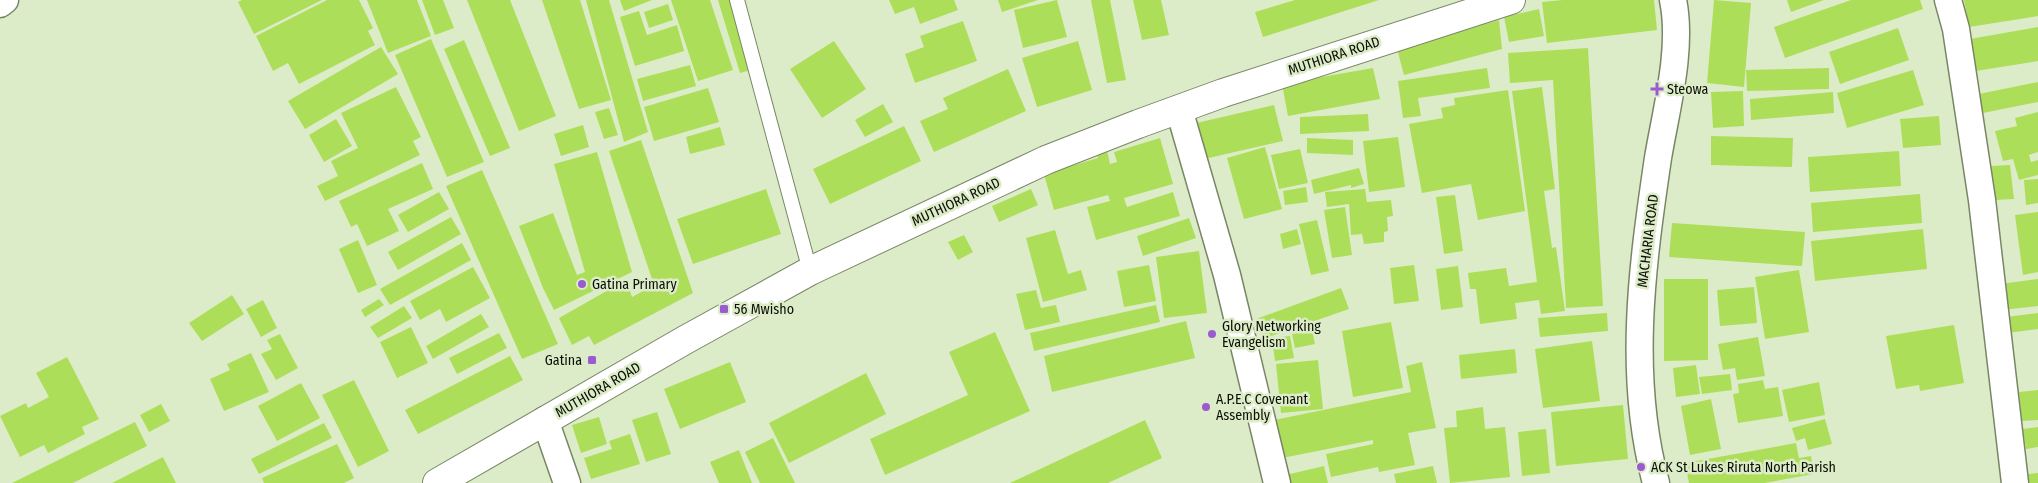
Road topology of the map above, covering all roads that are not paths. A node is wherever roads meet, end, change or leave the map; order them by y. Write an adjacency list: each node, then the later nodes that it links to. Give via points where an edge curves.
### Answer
1 (6, 0): 6 (street)
2 (737, 0): 8 (lane)
3 (1511, 0): 7 (street, MUTHIORA ROAD)
4 (1674, 0): 13 (street, MACHARIA ROAD, via 1675,41 1670,99 1658,158 1640,299 1639,368 1644,427)
5 (1948, 0): 14 (street, via 1956,29 1982,200)
6 (0, 4)
7 (1179, 109): 8 (street, MUTHIORA ROAD, via 1046,160); 12 (street, via 1227,275)
8 (810, 271): 9 (street, MUTHIORA ROAD)
9 (545, 420): 10 (street, MUTHIORA ROAD); 11 (street)
10 (437, 483)
11 (567, 483)
12 (1277, 483)
13 (1656, 483)
14 (2015, 483)

